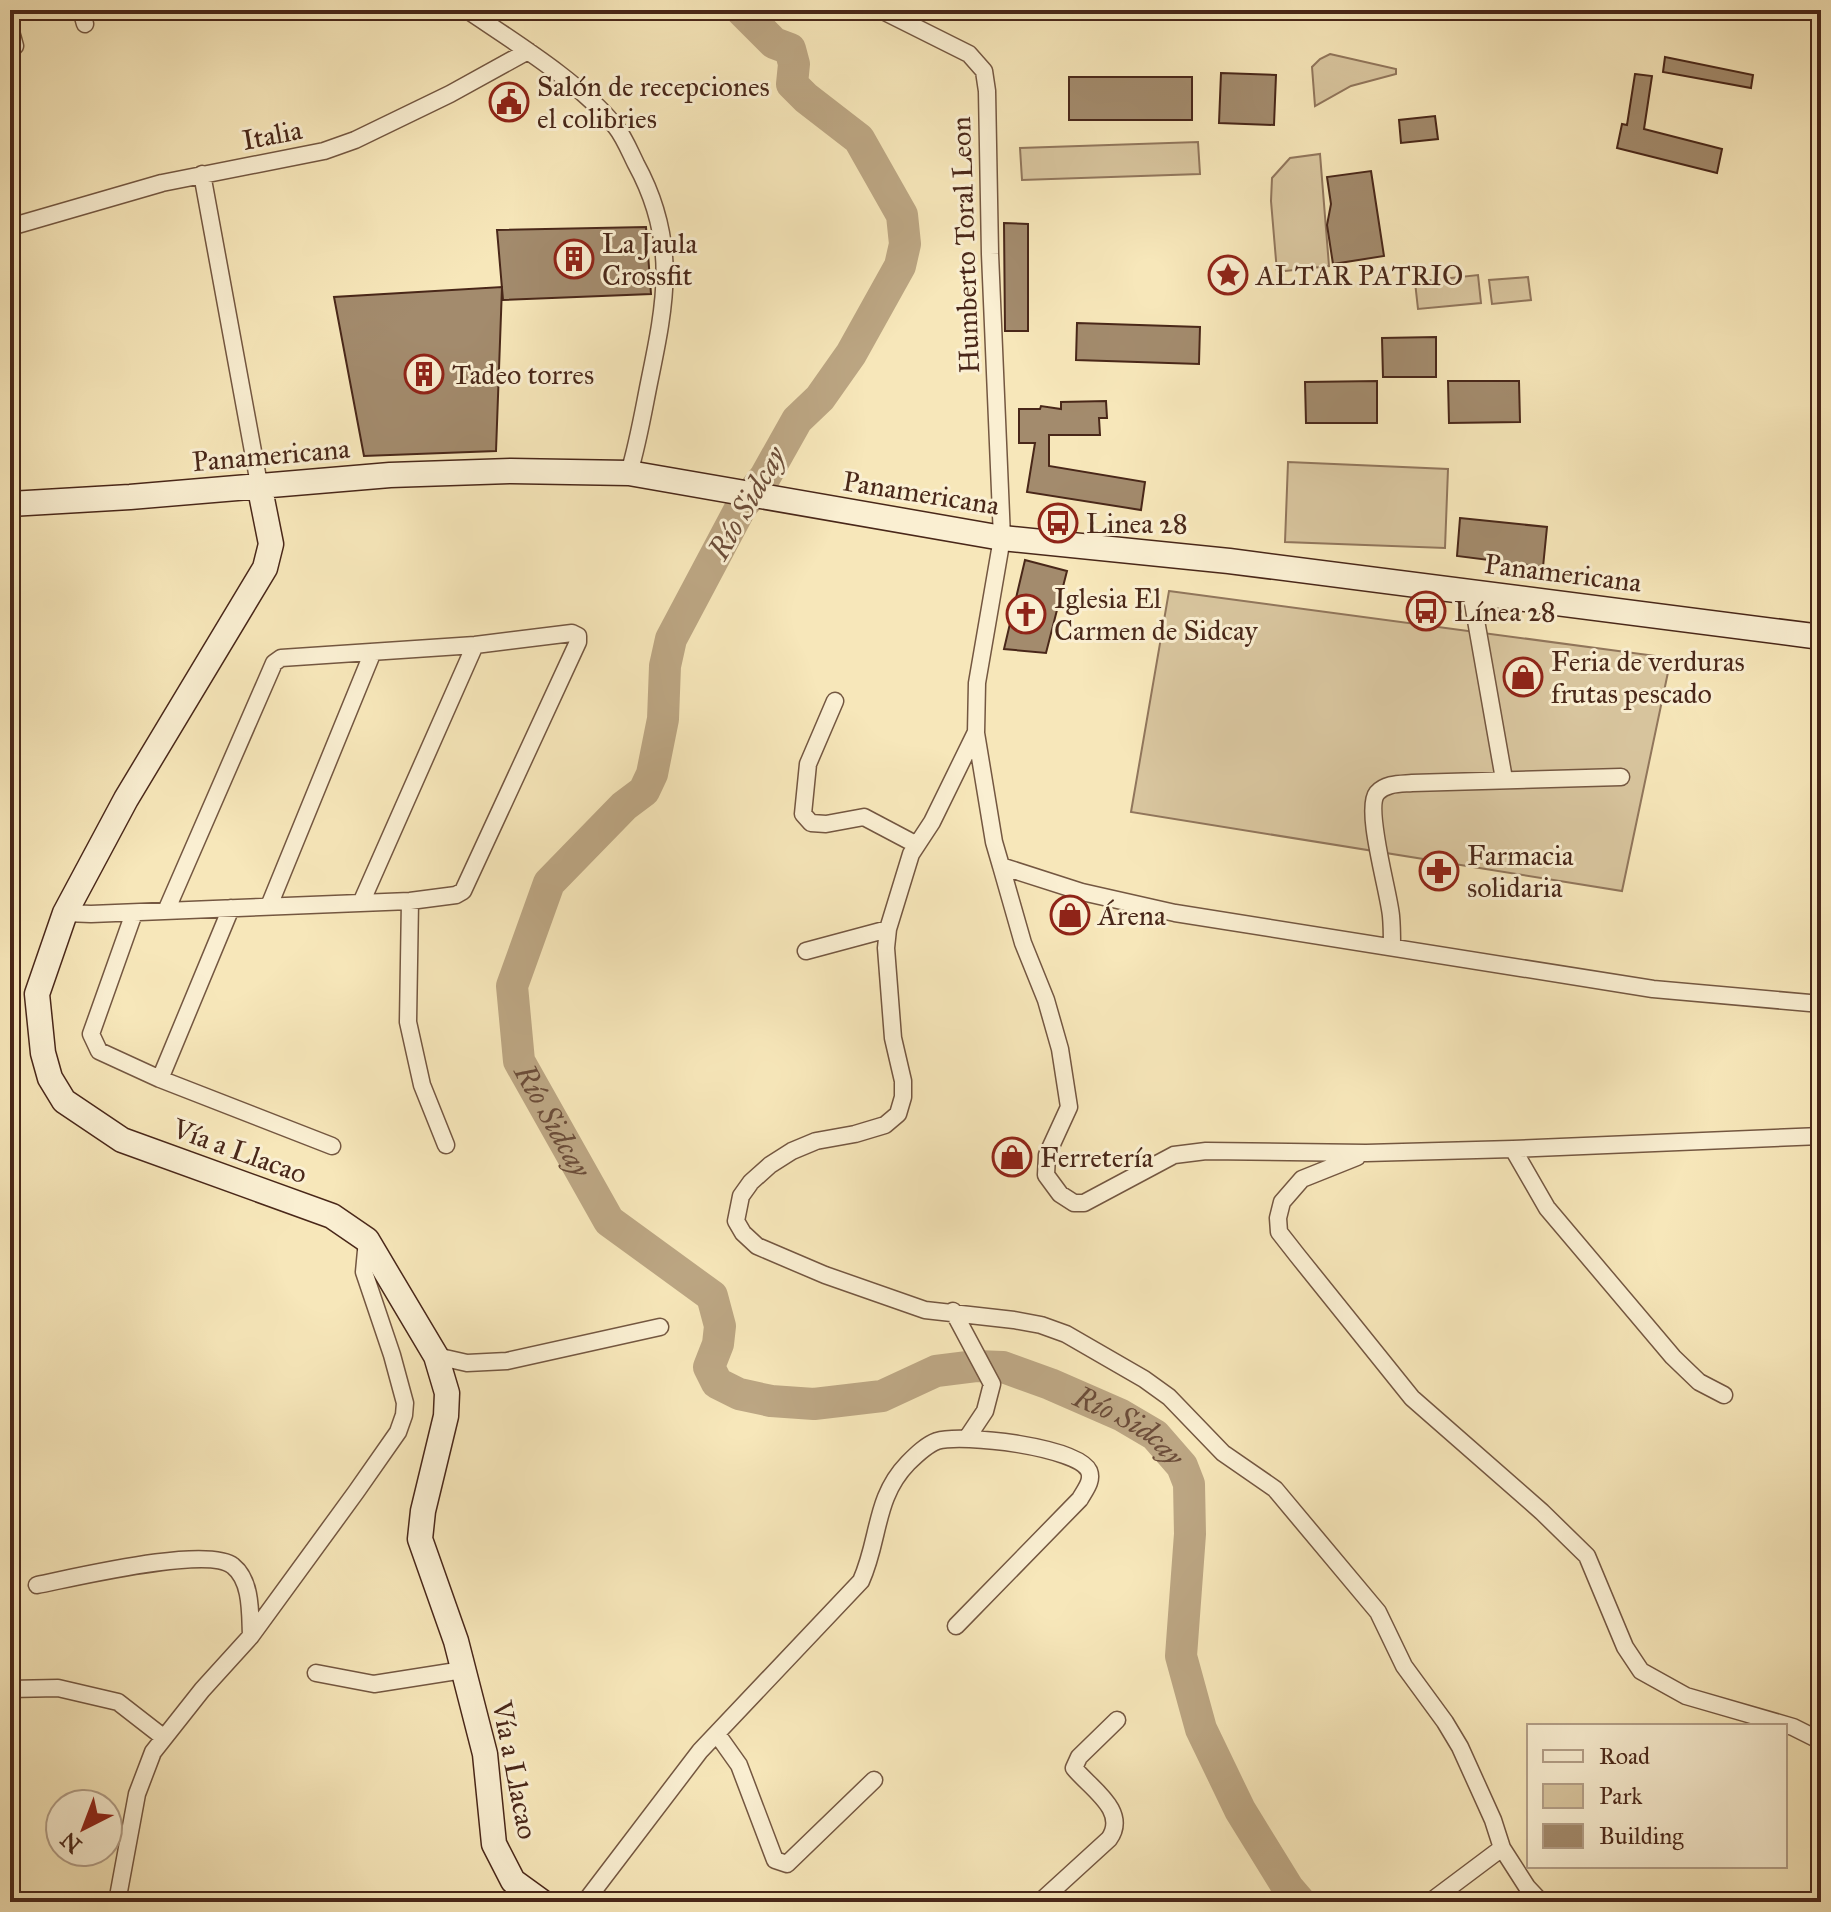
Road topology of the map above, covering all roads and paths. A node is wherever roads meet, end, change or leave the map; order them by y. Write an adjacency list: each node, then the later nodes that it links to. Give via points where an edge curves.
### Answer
1 (467, 10): 5 (street)
2 (881, 10): 11 (street, Humberto Toral Leon, via 969,54 984,71)
3 (10, 28): 4 (street)
4 (15, 46)
5 (528, 51): 6 (street, Italia, via 355,140 324,151); 8 (street, via 617,128 660,220 665,305)
6 (202, 174): 7 (street, Italia); 9 (street)
7 (10, 227)
8 (629, 473): 9 (main road, Panamericana, via 502,471); 11 (main road, Panamericana)
9 (259, 484): 10 (main road, Panamericana); 27 (main road, Vía a Llacao, via 271,544 265,568 126,799)
10 (10, 504)
11 (1002, 538): 12 (main road, Panamericana); 17 (street, Humberto Toral Leon, via 977,683)
12 (1471, 592): 13 (main road, Panamericana); 19 (street)
13 (1821, 637)
14 (475, 645): 15 (street); 22 (street, via 578,636 463,891); 23 (street)
15 (372, 654): 24 (street); 26 (street, via 281,658 274,663)
16 (835, 701): 20 (street, via 808,764 803,814 811,823 826,824 864,817)
17 (976, 730): 20 (street); 21 (street)
18 (1621, 777): 19 (street)
19 (1504, 779): 30 (street, via 1388,785 1374,796)
20 (917, 845): 29 (street)
21 (1001, 866): 30 (street, via 1175,913); 38 (street, via 1060,1049 1069,1107 1045,1166 1060,1194 1084,1203 1174,1155)
22 (410, 901): 23 (street); 35 (street, via 408,1022 422,1085)
23 (361, 903): 24 (street)
24 (269, 906): 25 (street)
25 (231, 908): 26 (street); 33 (street)
26 (166, 911): 28 (street)
27 (65, 913): 28 (street); 39 (main road, Vía a Llacao, via 37,994 46,1066 64,1101 122,1140 332,1216)
28 (134, 913): 33 (street, via 91,1034 99,1051)
29 (888, 929): 31 (street); 40 (street, via 893,1038 903,1081 898,1114 885,1125 816,1141 770,1165 741,1196 736,1221 757,1246 787,1259 925,1310)
30 (1392, 947): 32 (street, via 1653,989)
31 (806, 951)
32 (1821, 1004)
33 (160, 1079): 36 (street)
34 (1821, 1136): 37 (street)
35 (446, 1145)
36 (332, 1146)
37 (1513, 1149): 38 (street); 43 (street, via 1547,1208 1663,1345 1699,1382)
38 (1366, 1153): 52 (street, via 1302,1179 1282,1202 1279,1232 1412,1398 1587,1556 1625,1647 1641,1671 1686,1696)
39 (367, 1240): 42 (main road, Vía a Llacao); 47 (street, via 364,1272 392,1355 404,1415 398,1432)
40 (953, 1311): 44 (street, via 992,1384 985,1411); 58 (street, via 1041,1325 1091,1347 1169,1397 1223,1453 1275,1489 1378,1612 1404,1666 1460,1747)
41 (660, 1327): 42 (street, via 507,1361 467,1363)
42 (436, 1356): 48 (main road, Vía a Llacao, via 447,1393 446,1416 420,1539)
43 (1724, 1395)
44 (967, 1438): 46 (street, via 1077,1458 1090,1482 1080,1499); 54 (street, via 939,1440 907,1465 886,1492 872,1558 861,1581)
45 (37, 1585): 47 (street, via 165,1562 226,1561 245,1584)
46 (956, 1626)
47 (251, 1636): 55 (street)
48 (463, 1670): 49 (street, via 374,1684); 60 (main road, Vía a Llacao, via 485,1754 494,1844 513,1881)
49 (316, 1673)
50 (10, 1689): 55 (street, via 58,1688 118,1702)
51 (1117, 1720): 62 (street, via 1074,1768 1112,1809 1115,1828)
52 (1783, 1724)
53 (1787, 1725): 56 (street)
54 (717, 1734): 57 (street, via 739,1765 775,1860 787,1864); 61 (street)
55 (163, 1737): 59 (street, via 137,1794)
56 (1821, 1741)
57 (874, 1780)
58 (1502, 1848): 63 (street); 64 (street)
59 (117, 1902)
60 (542, 1902)
61 (585, 1902)
62 (1040, 1902)
63 (1430, 1902)
64 (1541, 1902)

